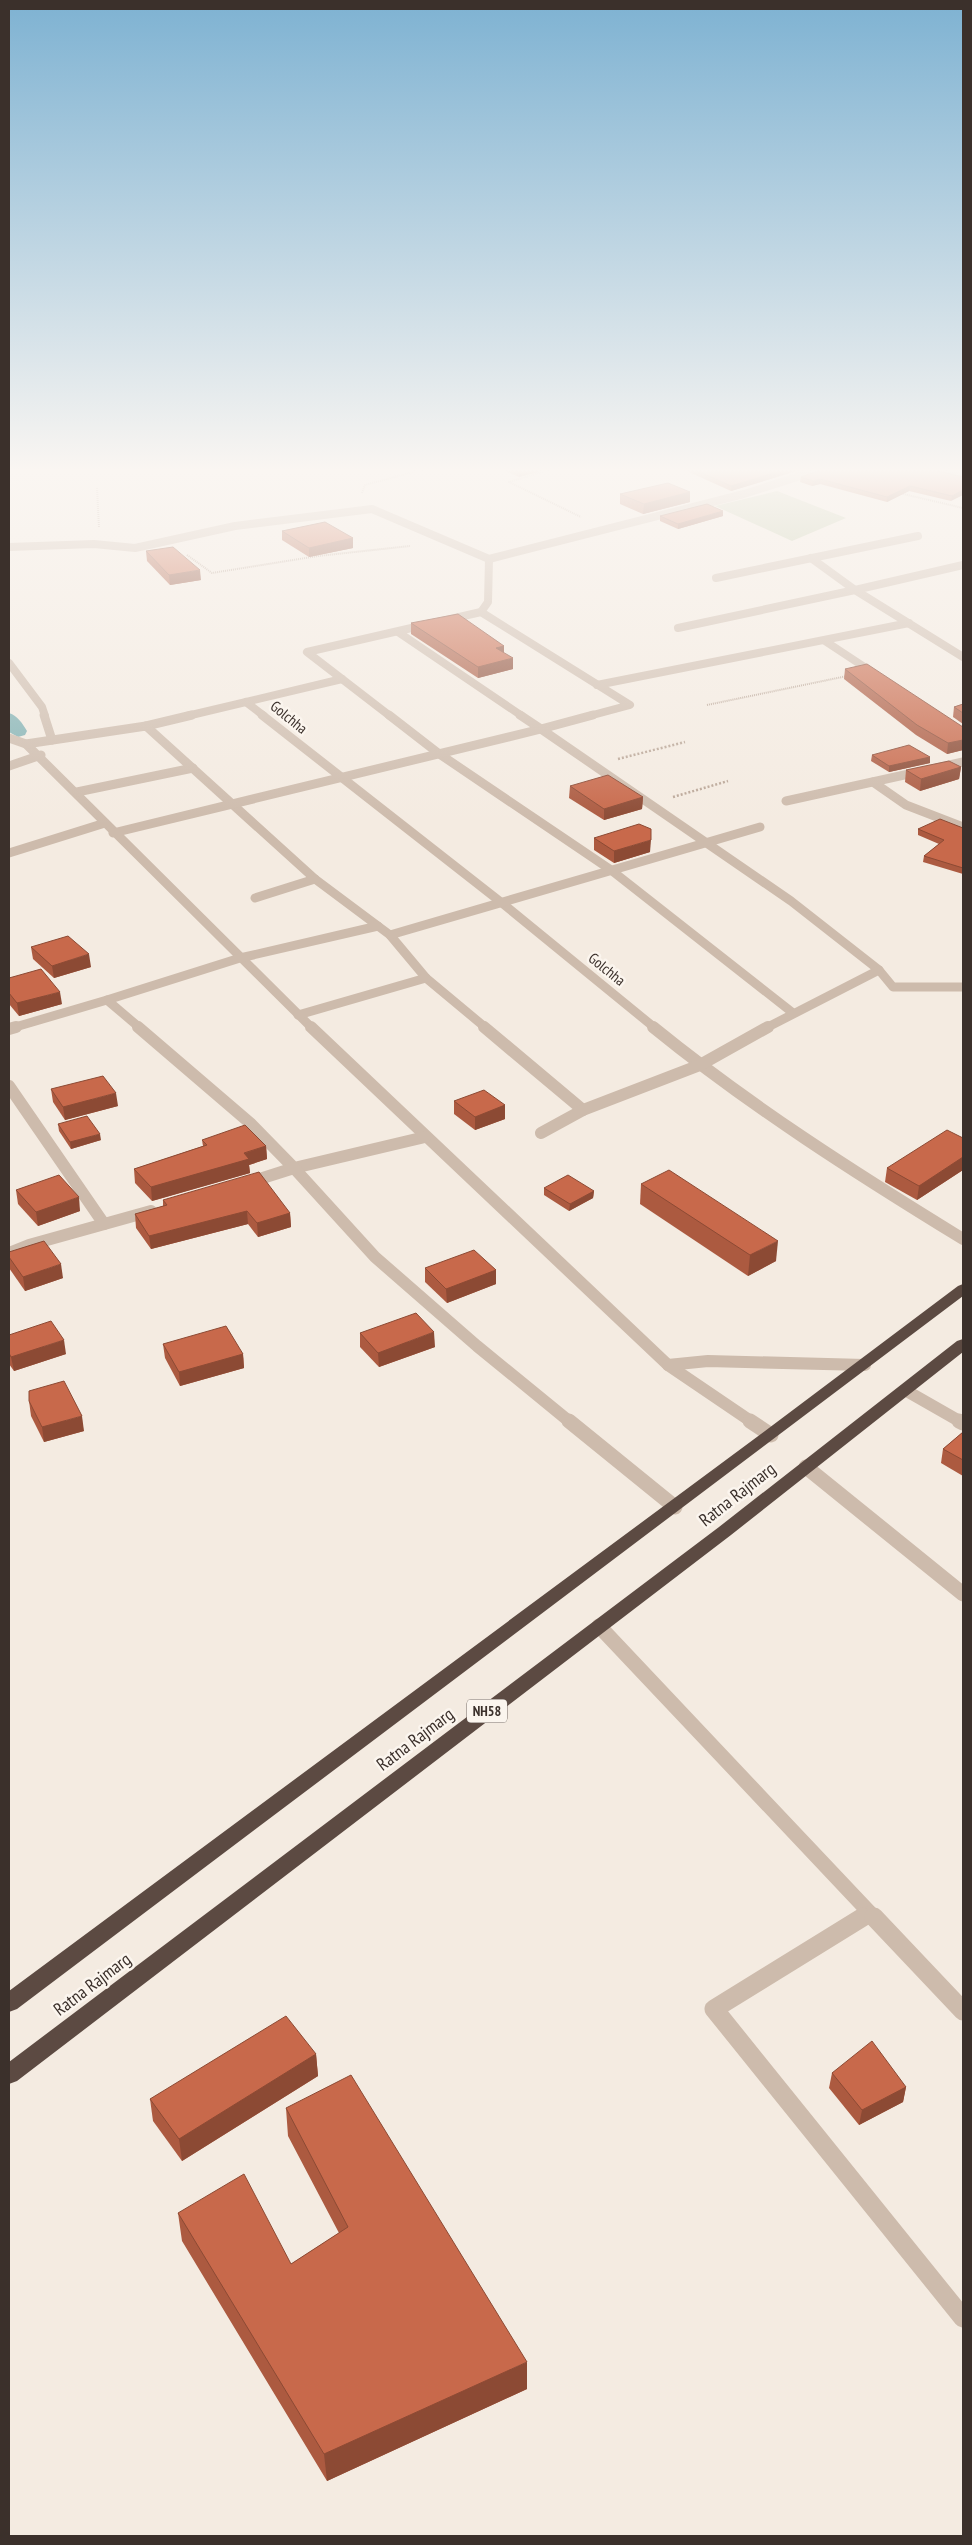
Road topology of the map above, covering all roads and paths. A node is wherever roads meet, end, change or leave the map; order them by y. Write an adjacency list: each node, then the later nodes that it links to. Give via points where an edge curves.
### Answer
1 (488, 587): 5 (street, via 488,602)
2 (850, 587): 4 (street)
3 (868, 587): 4 (street)
4 (854, 590): 6 (street); 7 (street)
5 (481, 612): 8 (street); 15 (street)
6 (909, 623): 9 (street); 10 (street)
7 (678, 628)
8 (398, 632): 14 (street, via 307,652); 19 (street)
9 (825, 641): 12 (street); 15 (street)
10 (963, 657)
11 (9, 663): 21 (street, via 42,706)
12 (872, 672): 13 (street); 17 (path)
13 (880, 677)
14 (342, 679): 16 (street); 24 (street)
15 (597, 685): 19 (street, via 630,705)
16 (246, 702): 18 (street); 30 (street, Golchha)
17 (707, 705)
18 (146, 726): 21 (street); 29 (street)
19 (541, 729): 24 (street); 27 (street)
20 (9, 738): 23 (street)
21 (52, 740): 23 (street)
22 (685, 742): 27 (path)
23 (26, 744): 25 (street)
24 (438, 753): 30 (street); 43 (street)
25 (40, 755): 28 (street); 33 (street)
26 (963, 762): 32 (street)
27 (593, 765): 36 (street)
28 (9, 766)
29 (193, 768): 33 (street); 35 (street)
30 (342, 778): 35 (street); 46 (street, Golchha)
31 (728, 781): 36 (path)
32 (873, 782): 34 (street); 39 (street, via 906,805)
33 (76, 792): 37 (street)
34 (786, 802)
35 (232, 804): 40 (street); 44 (street)
36 (648, 804): 41 (street)
37 (105, 823): 40 (street); 42 (street)
38 (760, 827): 41 (street)
39 (963, 827)
40 (114, 832): 49 (street)
41 (710, 843): 43 (street); 50 (street, via 792,901)
42 (9, 853)
43 (611, 870): 46 (street); 54 (street)
44 (314, 879): 45 (street); 47 (street)
45 (254, 898)
46 (502, 903): 48 (street); 57 (street, Golchha)
47 (378, 926): 48 (street); 49 (street)
48 (390, 935): 51 (street)
49 (240, 958): 53 (street); 55 (street)
50 (879, 970): 52 (street, via 893,987); 54 (street)
51 (426, 978): 55 (street); 59 (street)
52 (963, 987)
53 (107, 1000): 56 (street); 62 (street, via 250,1123)
54 (793, 1014): 57 (street)
55 (298, 1015): 61 (street)
56 (9, 1029)
57 (700, 1065): 59 (street); 66 (street, Golchha, via 882,1190)
58 (9, 1086): 65 (street)
59 (583, 1110): 60 (street)
60 (541, 1133)
61 (425, 1136): 62 (street); 70 (street)
62 (294, 1168): 63 (street); 76 (street, via 375,1257 477,1346)
63 (230, 1188)
64 (166, 1207): 65 (street)
65 (104, 1224): 67 (street)
66 (963, 1239)
67 (9, 1253)
68 (963, 1289): 71 (highway, Ratna Rajmarg)
69 (963, 1344): 72 (highway, Ratna Rajmarg / NH58)
70 (668, 1365): 71 (street, via 708,1361); 74 (street)
71 (865, 1365): 74 (highway, Ratna Rajmarg)
72 (904, 1390): 73 (street); 75 (highway, Ratna Rajmarg / NH58)
73 (963, 1424)
74 (771, 1435): 76 (highway, Ratna Rajmarg)
75 (806, 1467): 77 (street); 78 (highway, Ratna Rajmarg / NH58)
76 (675, 1507): 80 (highway, Ratna Rajmarg)
77 (963, 1594)
78 (599, 1626): 79 (street); 82 (highway, Ratna Rajmarg / NH58)
79 (870, 1913): 81 (street); 83 (street, via 714,2009)
80 (9, 2003)
81 (963, 2011)
82 (9, 2074)
83 (963, 2318)

